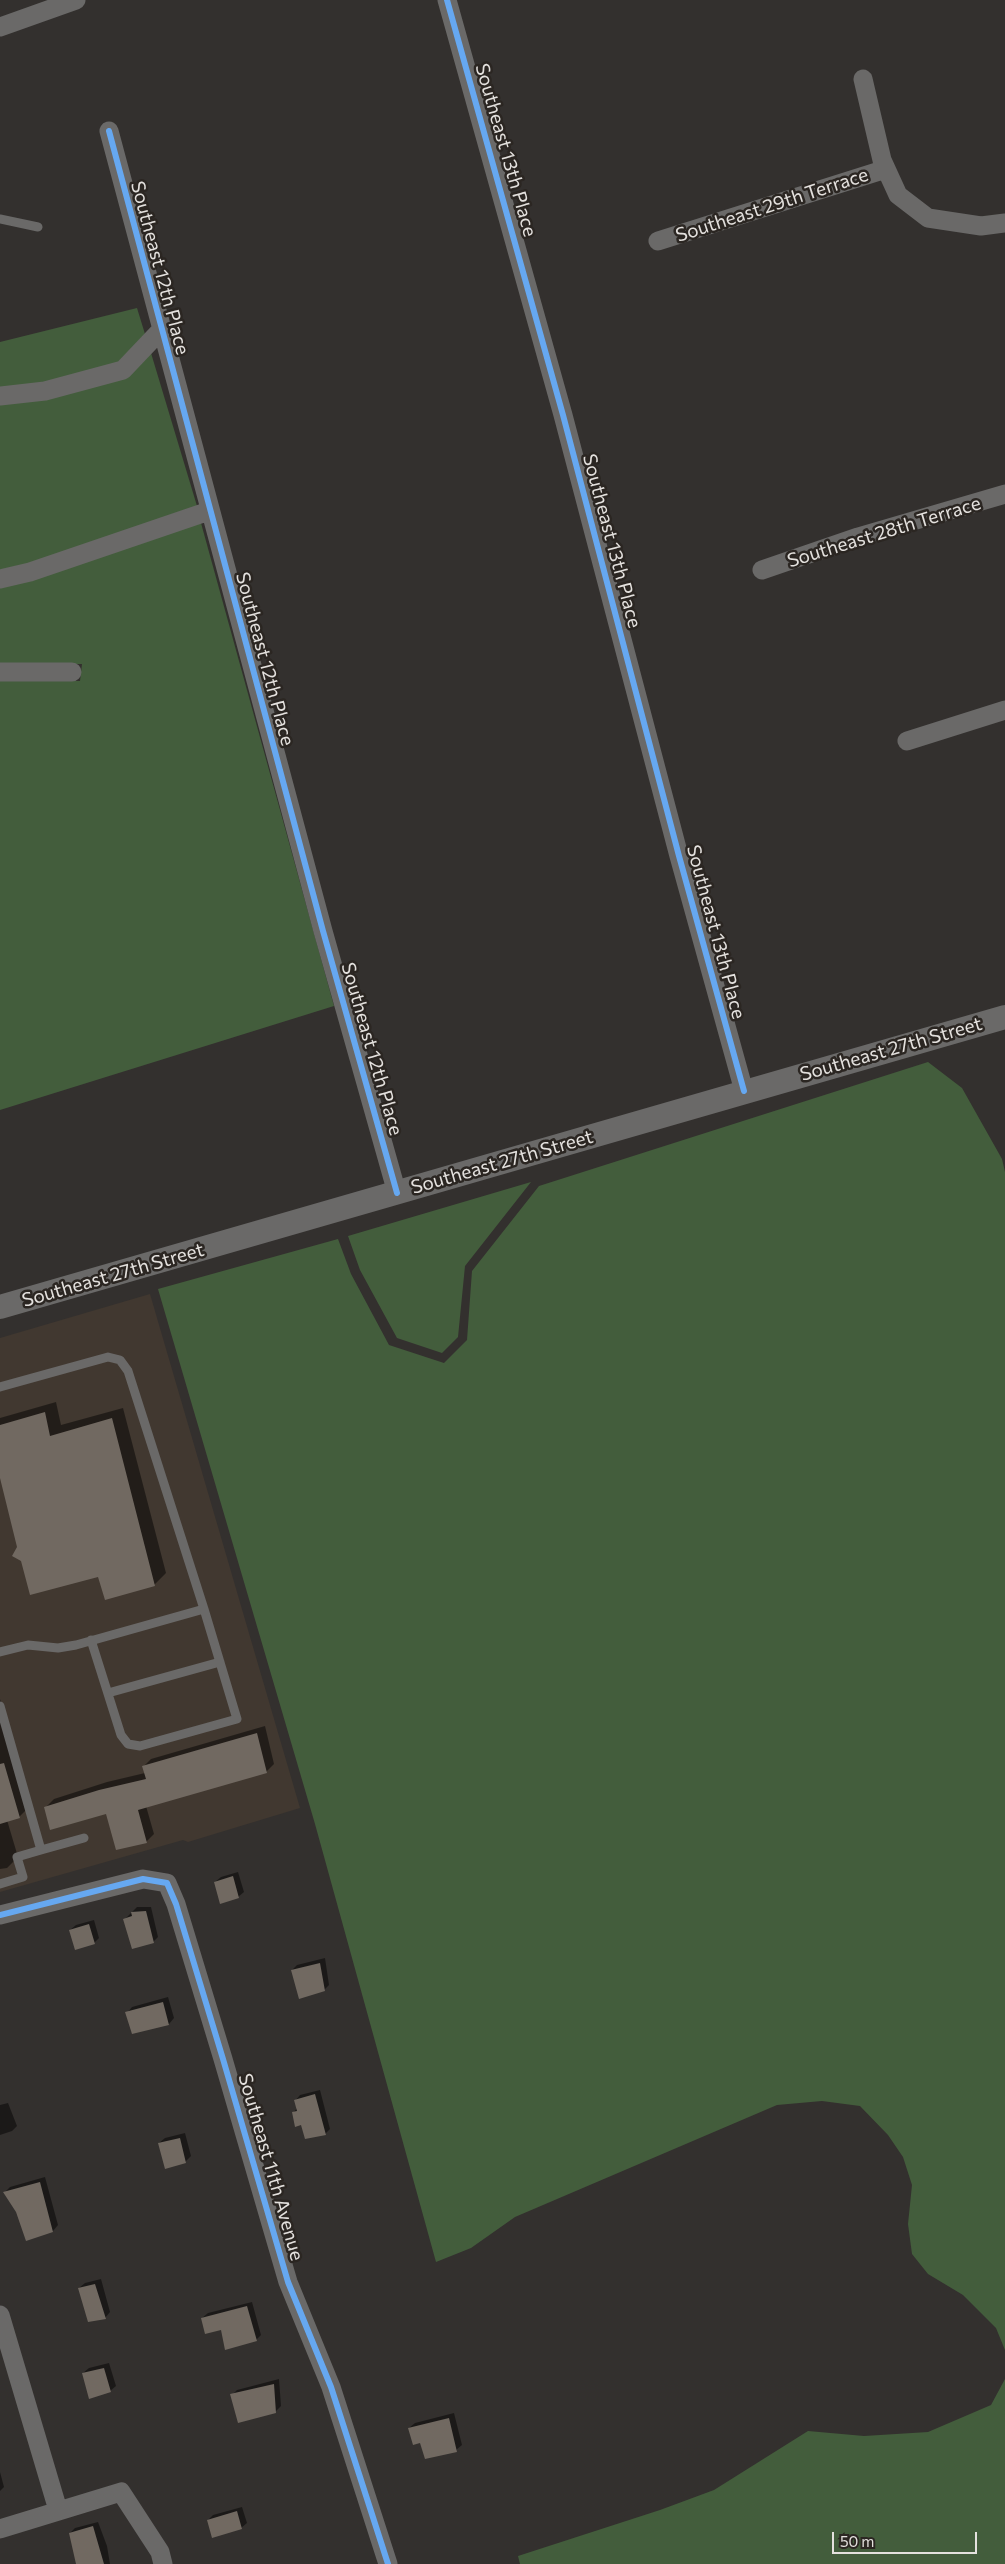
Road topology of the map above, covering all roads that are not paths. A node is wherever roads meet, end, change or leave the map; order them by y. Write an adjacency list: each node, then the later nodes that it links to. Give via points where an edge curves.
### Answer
1 (76, 0): 3 (street)
2 (447, 0): 22 (street, Southeast 13th Place, via 563,415)
3 (0, 27)
4 (863, 79): 6 (street)
5 (109, 131): 11 (street, Southeast 12th Place)
6 (886, 169): 8 (street, via 898,195 928,218 982,226); 10 (street, Southeast 29th Terrace)
7 (0, 219): 9 (lane)
8 (1005, 223)
9 (38, 227)
10 (658, 241)
11 (161, 330): 12 (street, via 123,370 45,391); 14 (street, Southeast 12th Place)
12 (0, 396)
13 (1005, 494): 15 (street, Southeast 28th Terrace, via 858,537)
14 (209, 511): 16 (street, via 30,572); 23 (street, Southeast 12th Place)
15 (762, 570)
16 (0, 579)
17 (0, 672): 18 (street)
18 (72, 672)
19 (1005, 710): 20 (street)
20 (907, 741)
21 (1005, 1017): 22 (street, Southeast 27th Street)
22 (744, 1091): 23 (street, Southeast 27th Street)
23 (397, 1193): 24 (street, Southeast 27th Street)
24 (0, 1307)
25 (0, 1387): 26 (lane, via 108,1357 120,1360 128,1371)
26 (204, 1609): 27 (lane); 29 (lane)
27 (91, 1640): 28 (lane, via 58,1648 28,1645); 30 (lane)
28 (0, 1652)
29 (220, 1662): 30 (lane); 30 (lane, via 237,1720 140,1746 128,1744 121,1735)
30 (108, 1694)
31 (0, 1706): 33 (lane)
32 (84, 1838): 33 (lane)
33 (41, 1850): 34 (lane, via 17,1856 23,1877)
34 (0, 1884)
35 (0, 1915): 40 (street, Southeast 11th Avenue, via 143,1879 167,1883 218,2041 288,2282 331,2387)
36 (0, 2315): 37 (street)
37 (58, 2510): 38 (street); 39 (street, via 121,2492 160,2552)
38 (0, 2529)
39 (163, 2564)
40 (388, 2564)

